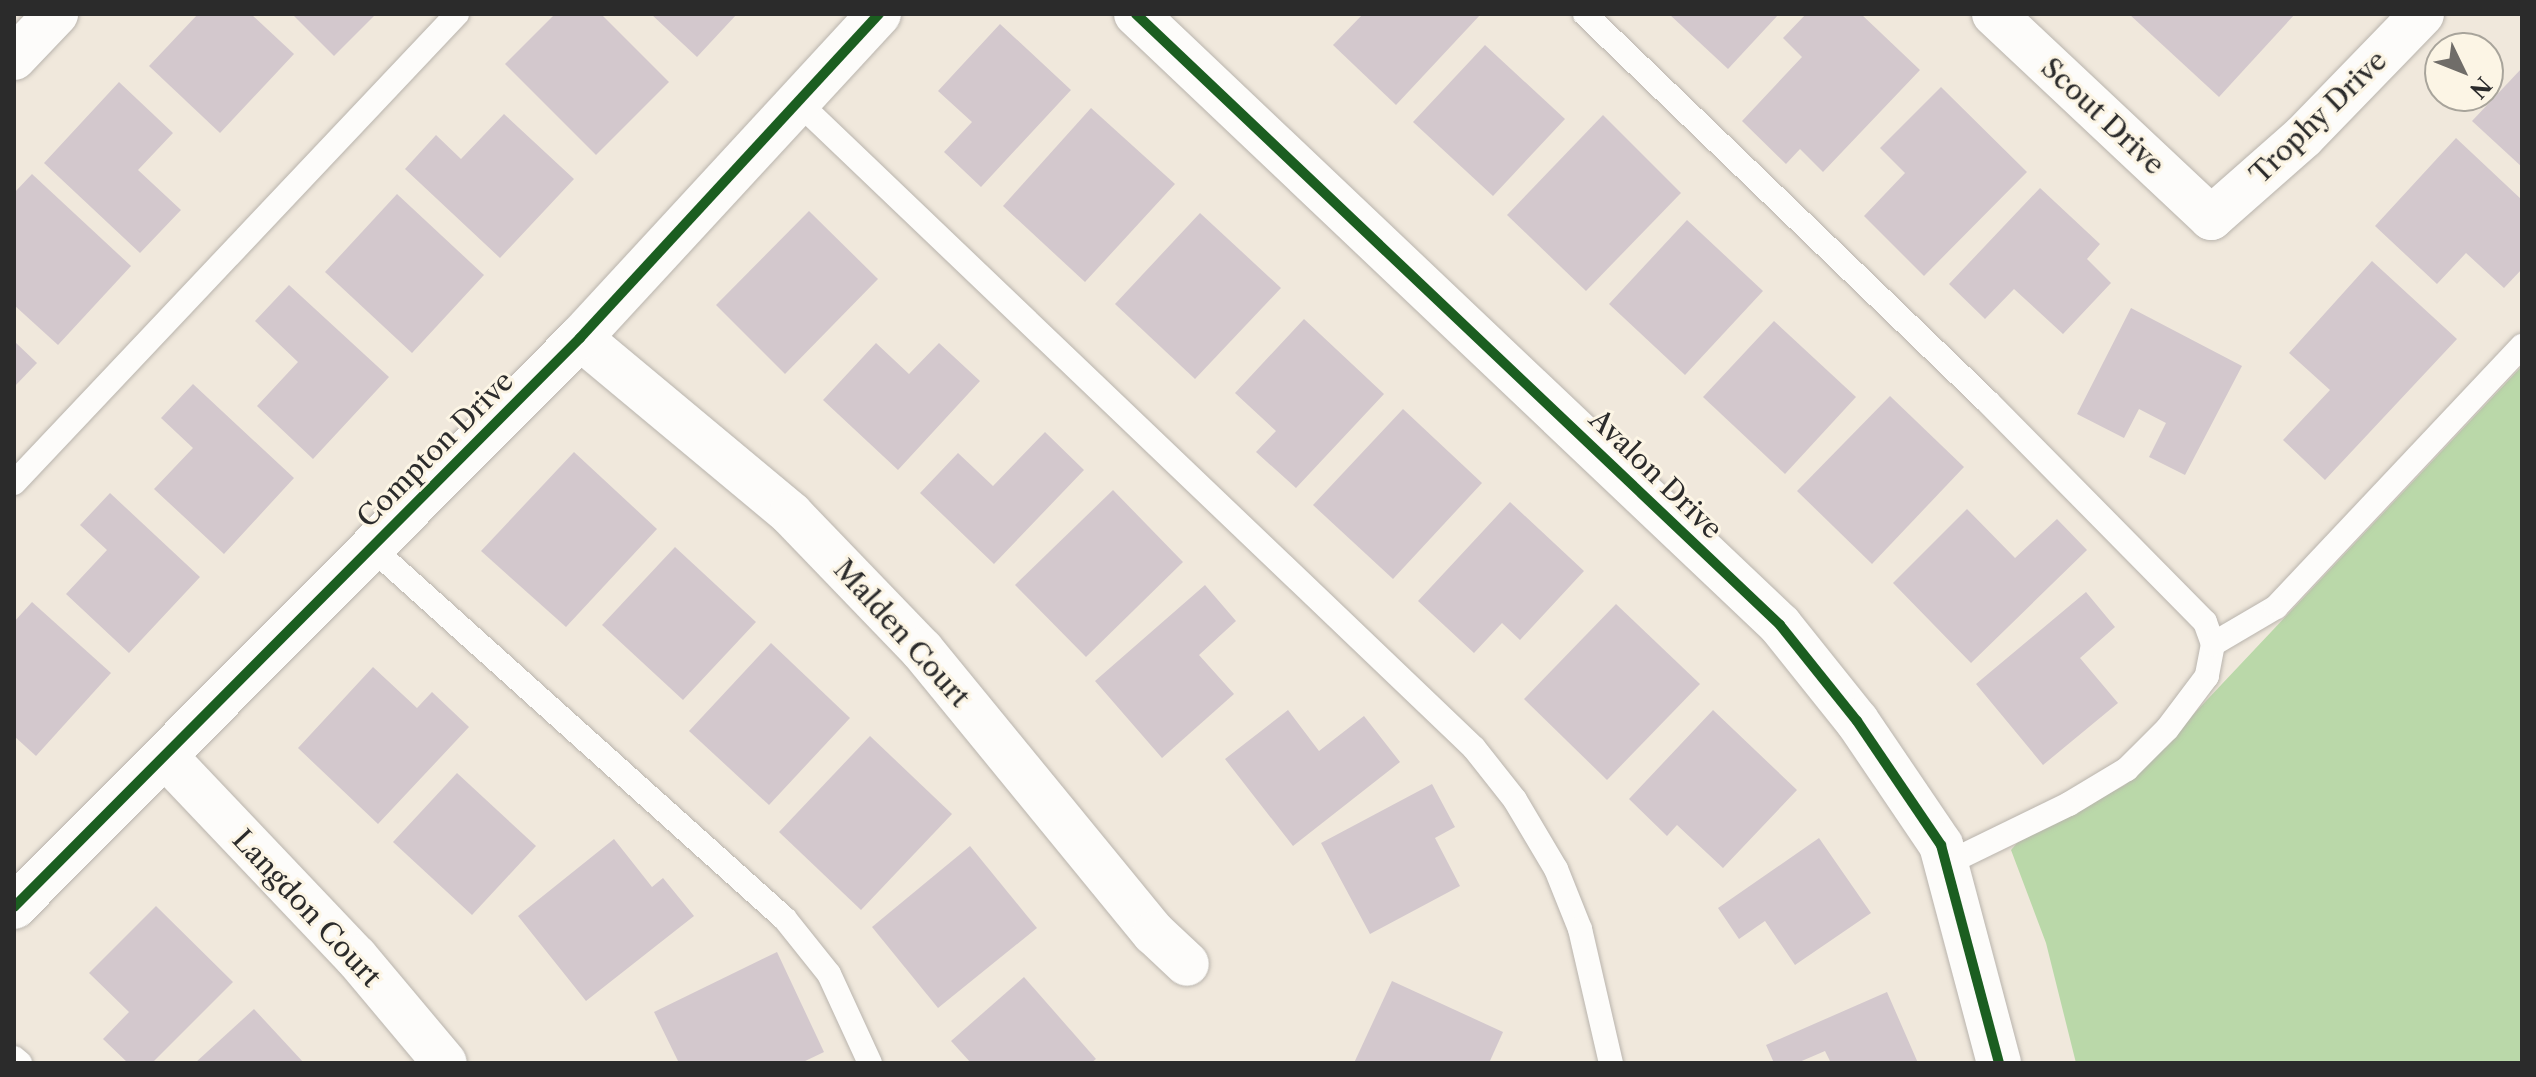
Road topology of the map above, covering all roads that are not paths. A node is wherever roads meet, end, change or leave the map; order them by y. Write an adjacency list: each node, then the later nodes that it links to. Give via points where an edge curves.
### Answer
1 (56, 14): 8 (street)
2 (457, 14): 13 (lane)
3 (879, 14): 9 (street, Compton Drive)
4 (1136, 14): 17 (street, Avalon Drive, via 1780,625 1857,721 1941,845)
5 (1585, 14): 15 (lane, via 2157,569 2205,622)
6 (2422, 14): 10 (street, Trophy Drive, via 2303,137)
7 (2016, 21): 10 (street, Scout Drive)
8 (14, 58)
9 (798, 102): 11 (street, Compton Drive); 24 (lane, via 1474,748 1515,800 1556,869 1580,929)
10 (2211, 218)
11 (580, 338): 14 (street, Compton Drive); 19 (street, Malden Court, via 791,514 922,650 1154,933)
12 (2522, 346): 15 (lane, via 2276,607)
13 (14, 483)
14 (372, 548): 16 (street, Compton Drive); 23 (lane, via 785,919 829,974)
15 (2213, 644): 17 (lane, via 2207,676 2167,729 2127,769)
16 (165, 756): 18 (street, Compton Drive); 22 (street, Langdon Court, via 356,957)
17 (1946, 864): 25 (street, Avalon Drive)
18 (14, 907)
19 (1187, 964)
20 (14, 1058): 21 (lane)
21 (20, 1063)
22 (445, 1063)
23 (870, 1063)
24 (1611, 1063)
25 (1999, 1063)

